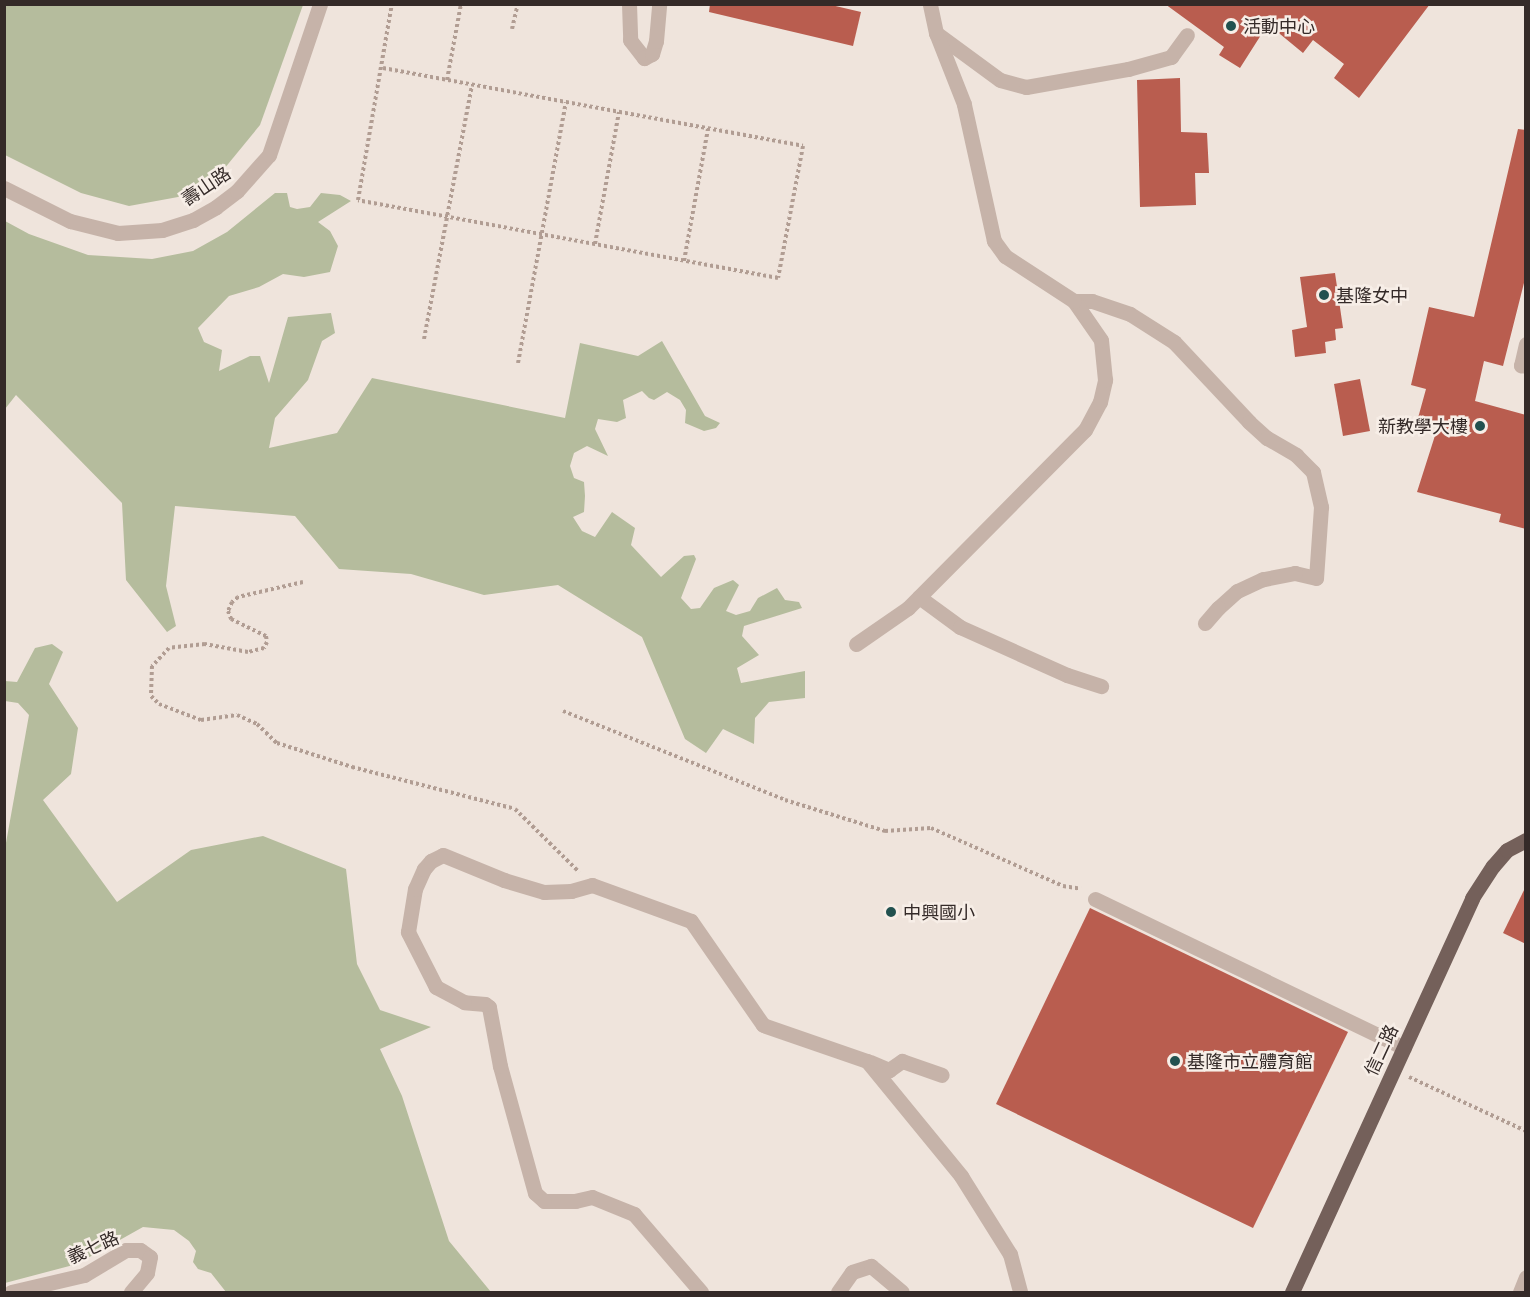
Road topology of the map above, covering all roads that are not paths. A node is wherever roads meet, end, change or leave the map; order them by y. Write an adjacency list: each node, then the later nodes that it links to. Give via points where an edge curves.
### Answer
1 (320, 4): 7 (street, 壽山路, via 269,155 237,191 216,207 162,230 118,233 70,221)
2 (629, 4): 3 (street, via 630,40 644,58 652,54 656,41)
3 (659, 4)
4 (930, 4): 5 (street)
5 (936, 33): 6 (street, via 1000,80 1026,87 1128,69 1171,57); 8 (street, via 964,104 994,241 1005,256)
6 (1187, 35)
7 (4, 188)
8 (1074, 301): 11 (street, via 1093,325 1104,355 1105,380 1094,416 1085,430); 12 (street, via 1092,301 1130,314 1174,342 1249,422 1313,472 1321,507 1316,578 1295,573 1263,579 1238,591)
9 (1526, 344): 10 (street, via 1521,364)
10 (1526, 366)
11 (919, 597): 13 (street); 14 (street, via 960,627)
12 (1205, 623)
13 (856, 644)
14 (1101, 686)
15 (1526, 840): 17 (main road, 信二路, via 1507,850 1472,898)
16 (1089, 894): 17 (street)
17 (1404, 1048): 27 (main road, 信二路)
18 (867, 1061): 19 (street, via 889,1070 902,1061); 23 (street, via 763,1025 691,921 592,885 544,892 443,855 424,869 413,897 408,932 436,987 464,1002 489,1007 500,1066 535,1192 544,1201 592,1197 634,1214); 26 (street, via 961,1176 1010,1254)
19 (942, 1075)
20 (1526, 1277): 28 (street)
21 (11, 1293): 22 (street, 義七路, via 84,1275 126,1250 140,1250 150,1257 147,1273)
22 (131, 1293)
23 (701, 1293)
24 (838, 1293): 25 (street, via 852,1272 871,1266)
25 (902, 1293)
26 (1020, 1293)
27 (1292, 1293)
28 (1520, 1293)

